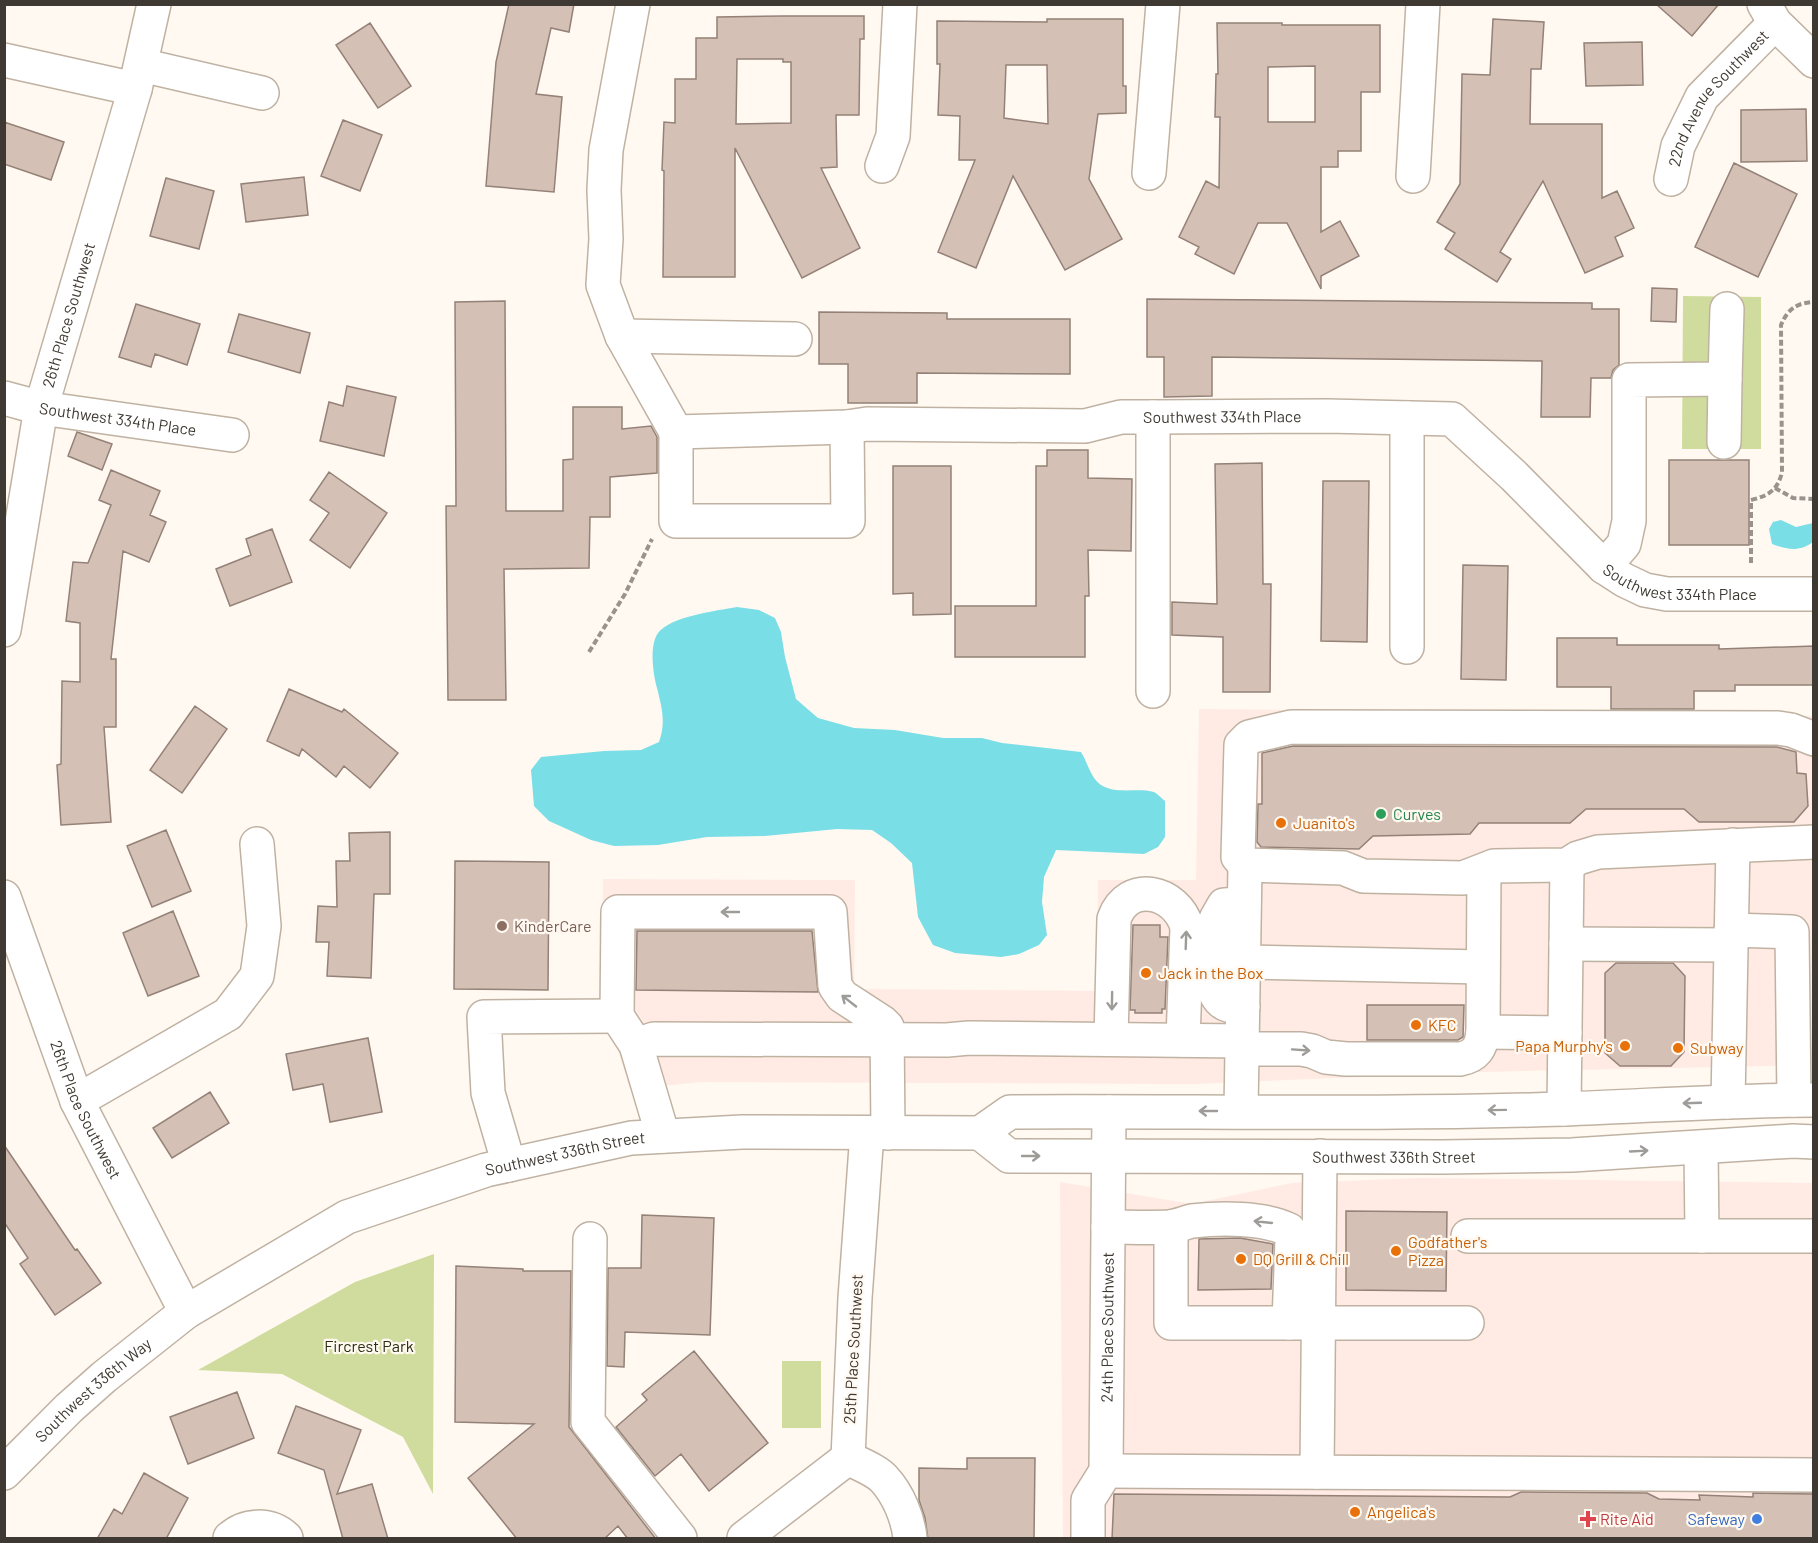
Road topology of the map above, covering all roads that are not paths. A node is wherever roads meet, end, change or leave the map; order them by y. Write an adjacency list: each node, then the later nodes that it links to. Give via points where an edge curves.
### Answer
1 (154, 4): 9 (street, 26th Place Southwest)
2 (633, 4): 16 (street, via 606,150 604,190 603,285)
3 (900, 4): 11 (street, via 893,136)
4 (1163, 4): 12 (street)
5 (1423, 4): 13 (street)
6 (1770, 14): 8 (street); 14 (street, 22nd Avenue Southwest, via 1702,98 1678,146)
7 (4, 60): 9 (street)
8 (1814, 61)
9 (138, 77): 10 (street); 20 (street, 26th Place Southwest)
10 (262, 93)
11 (882, 166)
12 (1149, 173)
13 (1413, 176)
14 (1671, 179)
15 (1726, 309): 18 (street)
16 (622, 336): 17 (street); 24 (street)
17 (795, 339)
18 (1725, 379): 26 (street); 27 (street, via 1629,380 1629,521 1624,544)
19 (4, 398): 20 (street, Southwest 334th Place)
20 (42, 408): 25 (street, Southwest 334th Place); 29 (street, 26th Place Southwest)
21 (1153, 417): 22 (street, Southwest 334th Place); 23 (street, Southwest 334th Place, via 1121,417 1085,426); 31 (street)
22 (1407, 418): 27 (street, Southwest 334th Place, via 1452,419); 30 (street)
23 (847, 427): 24 (street, Southwest 334th Place); 24 (street, via 848,521 676,521)
24 (676, 432)
25 (232, 435)
26 (1724, 442)
27 (1604, 567): 28 (street, Southwest 334th Place, via 1646,590 1667,594)
28 (1814, 594)
29 (4, 630)
30 (1407, 647)
31 (1153, 691)
32 (1814, 739): 36 (street, via 1778,728 1291,727 1249,737 1241,745 1238,857)
33 (1814, 842): 35 (street)
34 (256, 844): 57 (street, via 264,926 258,976 228,1014)
35 (1733, 845): 37 (street, via 1598,852); 42 (street)
36 (1245, 865): 38 (street, via 1343,868 1363,876 1406,878 1463,878); 40 (street)
37 (1567, 865): 38 (street, via 1494,866); 43 (street)
38 (1484, 871): 45 (street)
39 (4, 897): 57 (street, 26th Place Southwest)
40 (1244, 904): 44 (street); 46 (street, via 1224,905 1216,919 1216,993 1227,1006)
41 (1803, 932): 42 (street); 48 (street)
42 (1731, 938): 43 (street); 58 (street)
43 (1566, 944): 50 (street)
44 (1243, 962): 45 (street); 46 (street)
45 (1483, 967): 49 (street)
46 (1243, 1007): 55 (street)
47 (617, 1016): 52 (street, one-way to 47, via 882,1022 842,996 835,986 830,912 618,912); 54 (street); 70 (street, via 484,1017 488,1093)
48 (1803, 1021): 56 (street)
49 (1483, 1032): 50 (street); 55 (street, one-way to 49, via 1301,1049 1346,1059 1460,1059 1477,1052)
50 (1565, 1033): 59 (street)
51 (1111, 1039): 52 (street); 53 (street); 53 (street, one-way to 51, via 1187,927 1170,901 1142,894 1124,903 1114,919)
52 (888, 1040): 54 (street, via 654,1039); 62 (street, 25th Place Southwest)
53 (1183, 1040): 55 (street)
54 (636, 1045): 64 (street)
55 (1242, 1045): 60 (street)
56 (1804, 1100): 58 (street)
57 (77, 1101): 77 (street, 26th Place Southwest)
58 (1728, 1102): 59 (street, one-way to 59)
59 (1564, 1109): 60 (street, one-way to 60); 69 (street, via 1542,1137 1461,1138)
60 (1241, 1111): 61 (street, one-way to 61)
61 (1109, 1112): 63 (street, via 1010,1112); 67 (street, 24th Place Southwest)
62 (877, 1133): 63 (street, Southwest 336th Street); 64 (street, Southwest 336th Street); 80 (street, 25th Place Southwest, via 855,1298)
63 (980, 1133): 67 (street, Southwest 336th Street, one-way to 67, via 1009,1156)
64 (663, 1136): 70 (street, Southwest 336th Street, via 630,1138)
65 (1814, 1142): 66 (street, Southwest 336th Street)
66 (1701, 1148): 69 (street, Southwest 336th Street, one-way to 66); 74 (street)
67 (1109, 1156): 68 (street, Southwest 336th Street); 71 (street, 24th Place Southwest)
68 (1320, 1156): 69 (street, Southwest 336th Street); 78 (street)
69 (1443, 1157)
70 (509, 1165): 77 (street, Southwest 336th Street, via 347,1217)
71 (1108, 1227): 72 (street); 81 (street, 24th Place Southwest)
72 (1171, 1227): 78 (street, one-way to 72, via 1289,1230 1264,1222 1214,1220); 78 (street, via 1170,1323)
73 (1468, 1236): 74 (street)
74 (1702, 1236): 75 (street)
75 (1814, 1236)
76 (590, 1239): 87 (street, via 588,1422)
77 (186, 1312): 83 (street, Southwest 336th Way, via 104,1377)
78 (1304, 1323): 79 (street); 82 (street)
79 (1467, 1323)
80 (848, 1458): 88 (street); 89 (street, via 883,1478 909,1525)
81 (1106, 1471): 82 (street); 90 (street, via 1088,1500)
82 (1317, 1472): 84 (street)
83 (4, 1473)
84 (1814, 1475)
85 (230, 1539): 86 (street, via 255,1526 280,1533)
86 (286, 1539)
87 (680, 1539)
88 (744, 1539)
89 (910, 1539)
90 (1088, 1539)

